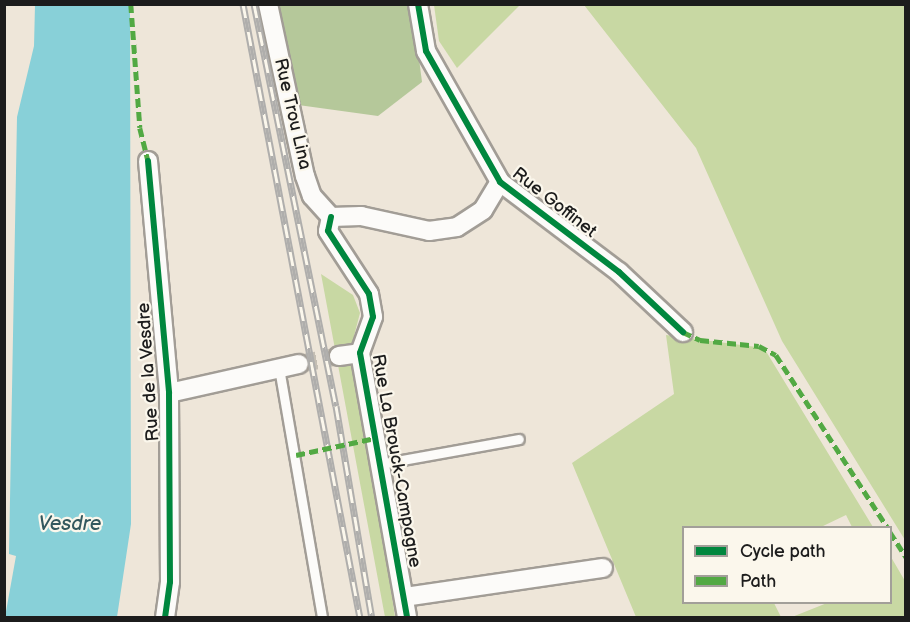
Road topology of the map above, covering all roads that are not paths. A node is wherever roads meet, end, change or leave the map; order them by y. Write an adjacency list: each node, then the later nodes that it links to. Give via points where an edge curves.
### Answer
1 (268, 4): 5 (street, Rue Trou Lina, via 305,176 312,196)
2 (418, 4): 4 (street, Rue Goffinet, via 426,51)
3 (148, 160): 11 (street, Rue de la Vesdre)
4 (500, 182): 5 (street, Rue Goffinet, via 483,210 457,226 429,231 361,216); 6 (street, Rue Goffinet, via 619,272)
5 (331, 217): 7 (street, Rue La Brouck-Campagne, via 328,231 336,250 369,294 373,317)
6 (683, 332)
7 (360, 353): 8 (street); 13 (street, Rue La Brouck-Campagne)
8 (339, 357)
9 (299, 364): 10 (street, Rue de la Vesdre)
10 (279, 368): 11 (street, Rue de la Vesdre); 17 (lane)
11 (169, 393): 16 (street, Rue de la Vesdre, via 170,582)
12 (519, 439): 13 (lane)
13 (380, 464): 15 (street, Rue La Brouck-Campagne)
14 (603, 568): 15 (street)
15 (404, 597): 18 (street, Rue La Brouck-Campagne)
16 (165, 618)
17 (322, 618)
18 (407, 618)

